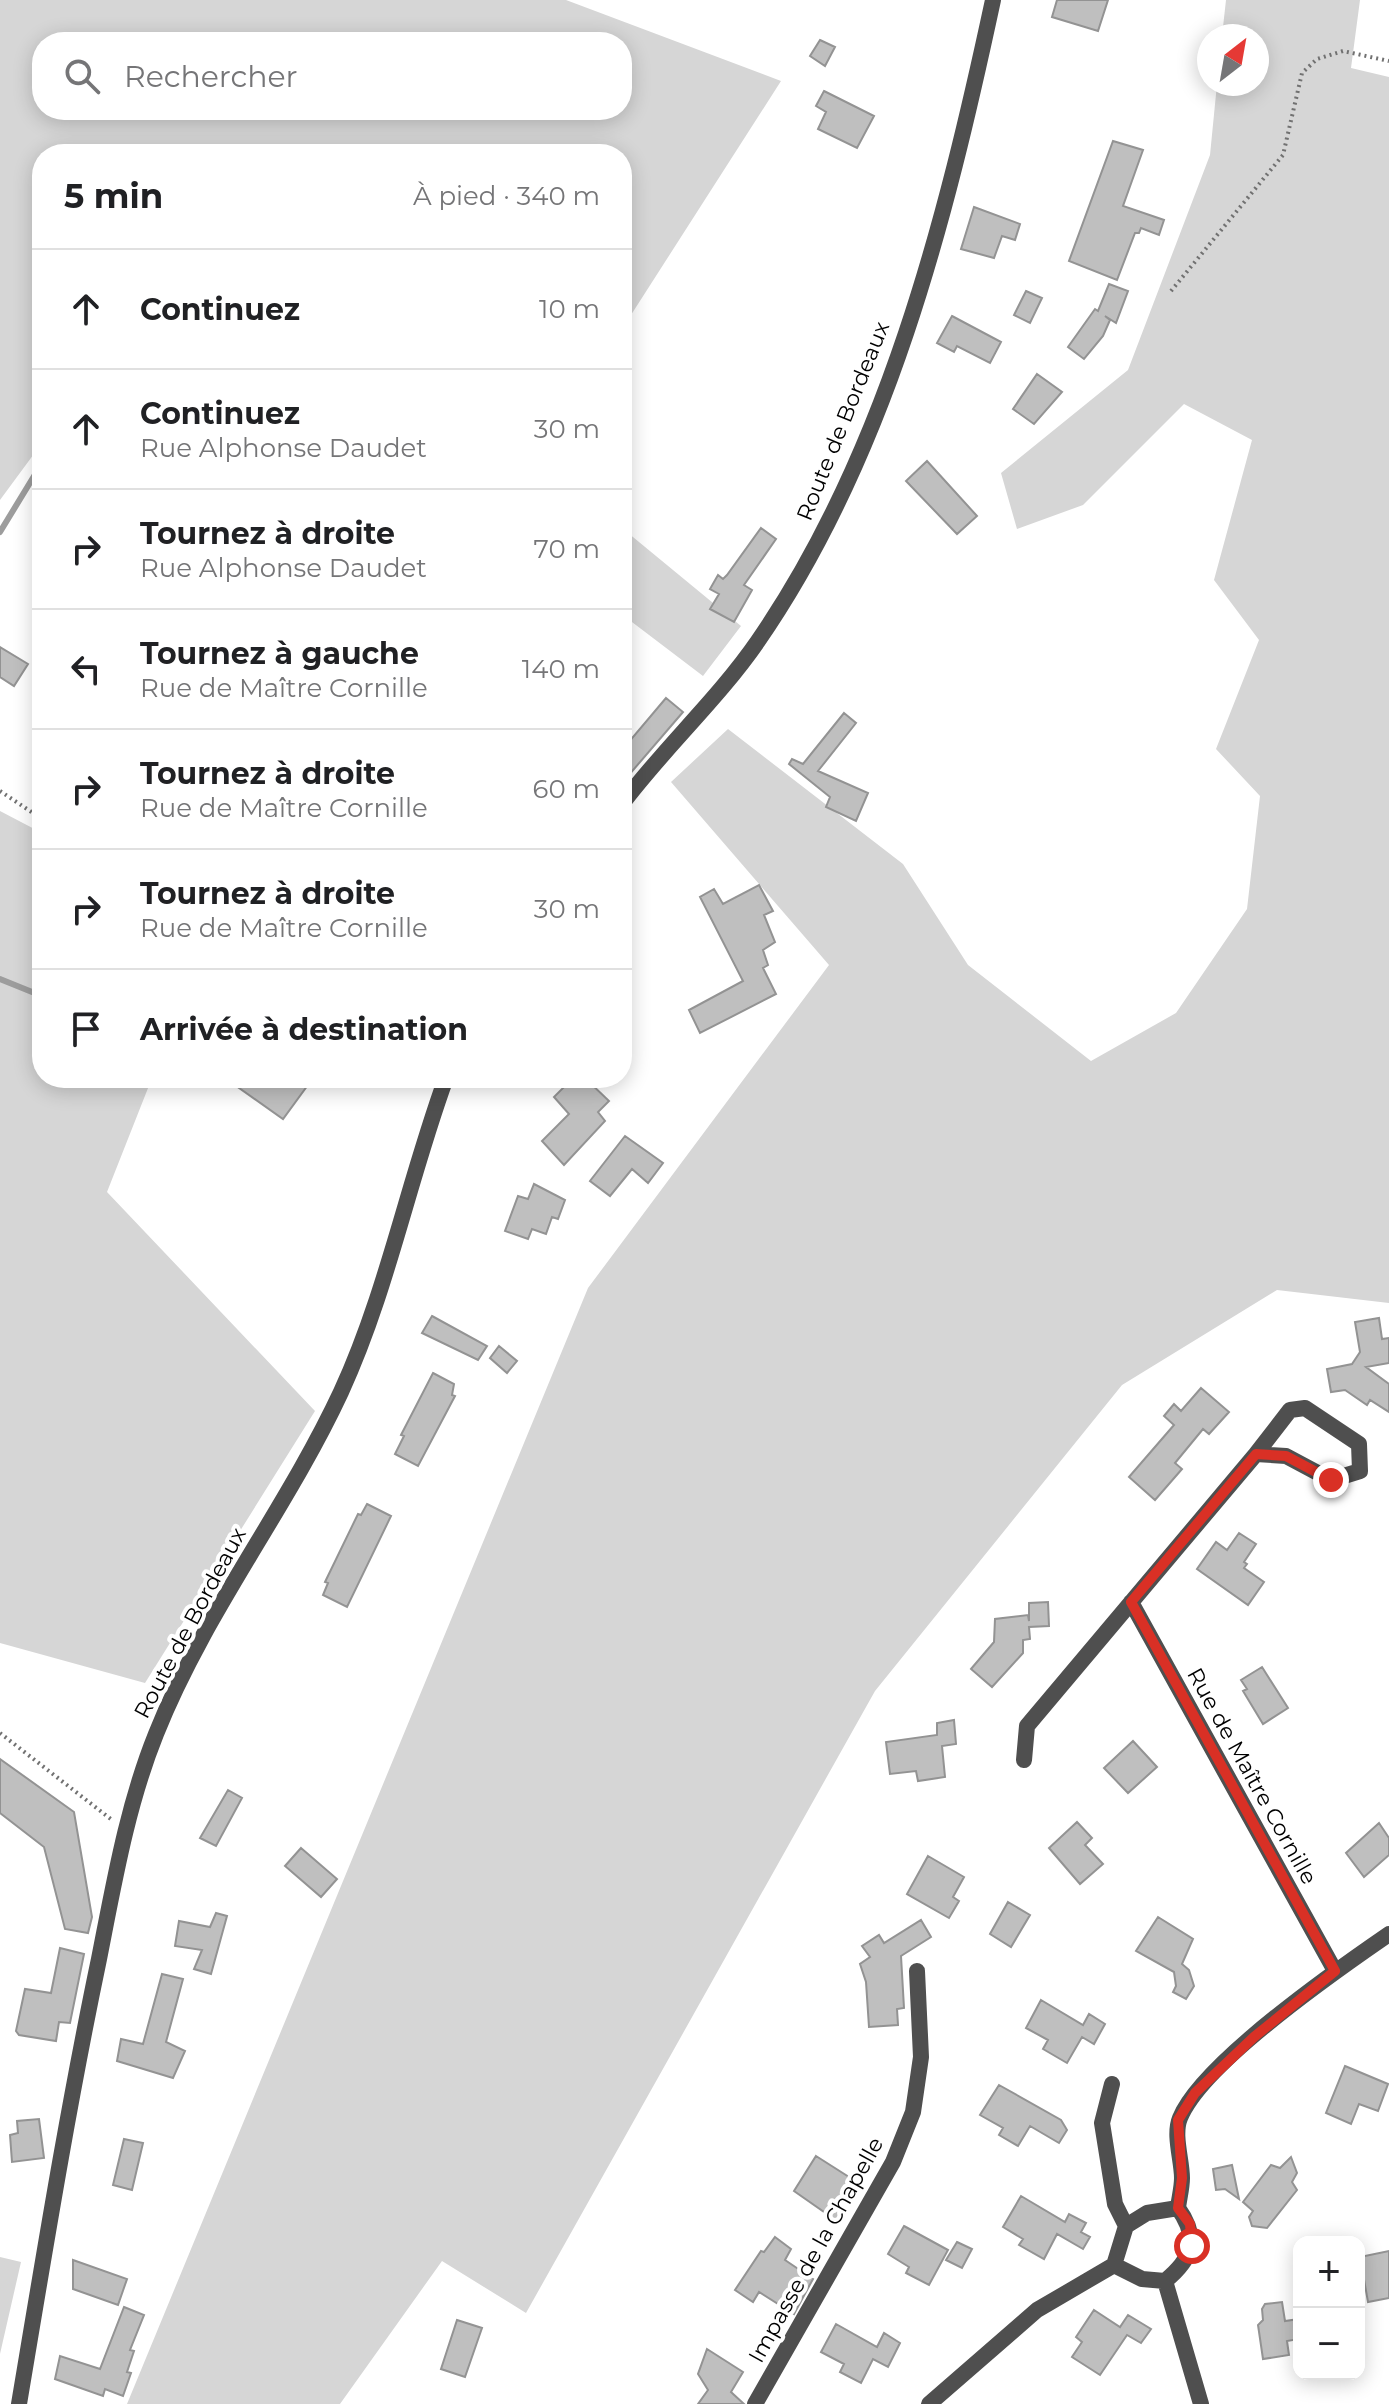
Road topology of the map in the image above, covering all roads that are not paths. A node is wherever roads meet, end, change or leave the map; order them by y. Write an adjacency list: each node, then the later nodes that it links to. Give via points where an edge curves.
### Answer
1 (993, 0): 2 (street, Route de Bordeaux, via 940,215 903,339 859,452 809,559 757,643)
2 (632, 792)
3 (443, 1088): 15 (street, Route de Bordeaux, via 342,1390 155,1734 125,1830 74,2082)
4 (1256, 1454): 4 (street, via 1286,1456 1331,1480 1360,1471 1359,1444 1305,1408 1290,1410); 5 (street)
5 (1131, 1602): 6 (street, via 1027,1726); 9 (street, Rue de Maître Cornille)
6 (1024, 1760)
7 (1389, 1934): 9 (street)
8 (917, 1971): 16 (street, Impasse de la Chapelle, via 921,2057 913,2112 893,2162)
9 (1335, 1971): 11 (street, via 1195,2093 1178,2120)
10 (1112, 2084): 12 (street, via 1102,2123 1115,2204)
11 (1178, 2208): 12 (street, via 1147,2213); 14 (street, via 1190,2224 1192,2246)
12 (1126, 2226): 13 (street)
13 (1114, 2265): 14 (street, via 1142,2279); 17 (street, via 1037,2310)
14 (1165, 2281): 18 (street)
15 (19, 2404)
16 (755, 2404)
17 (929, 2404)
18 (1201, 2404)

